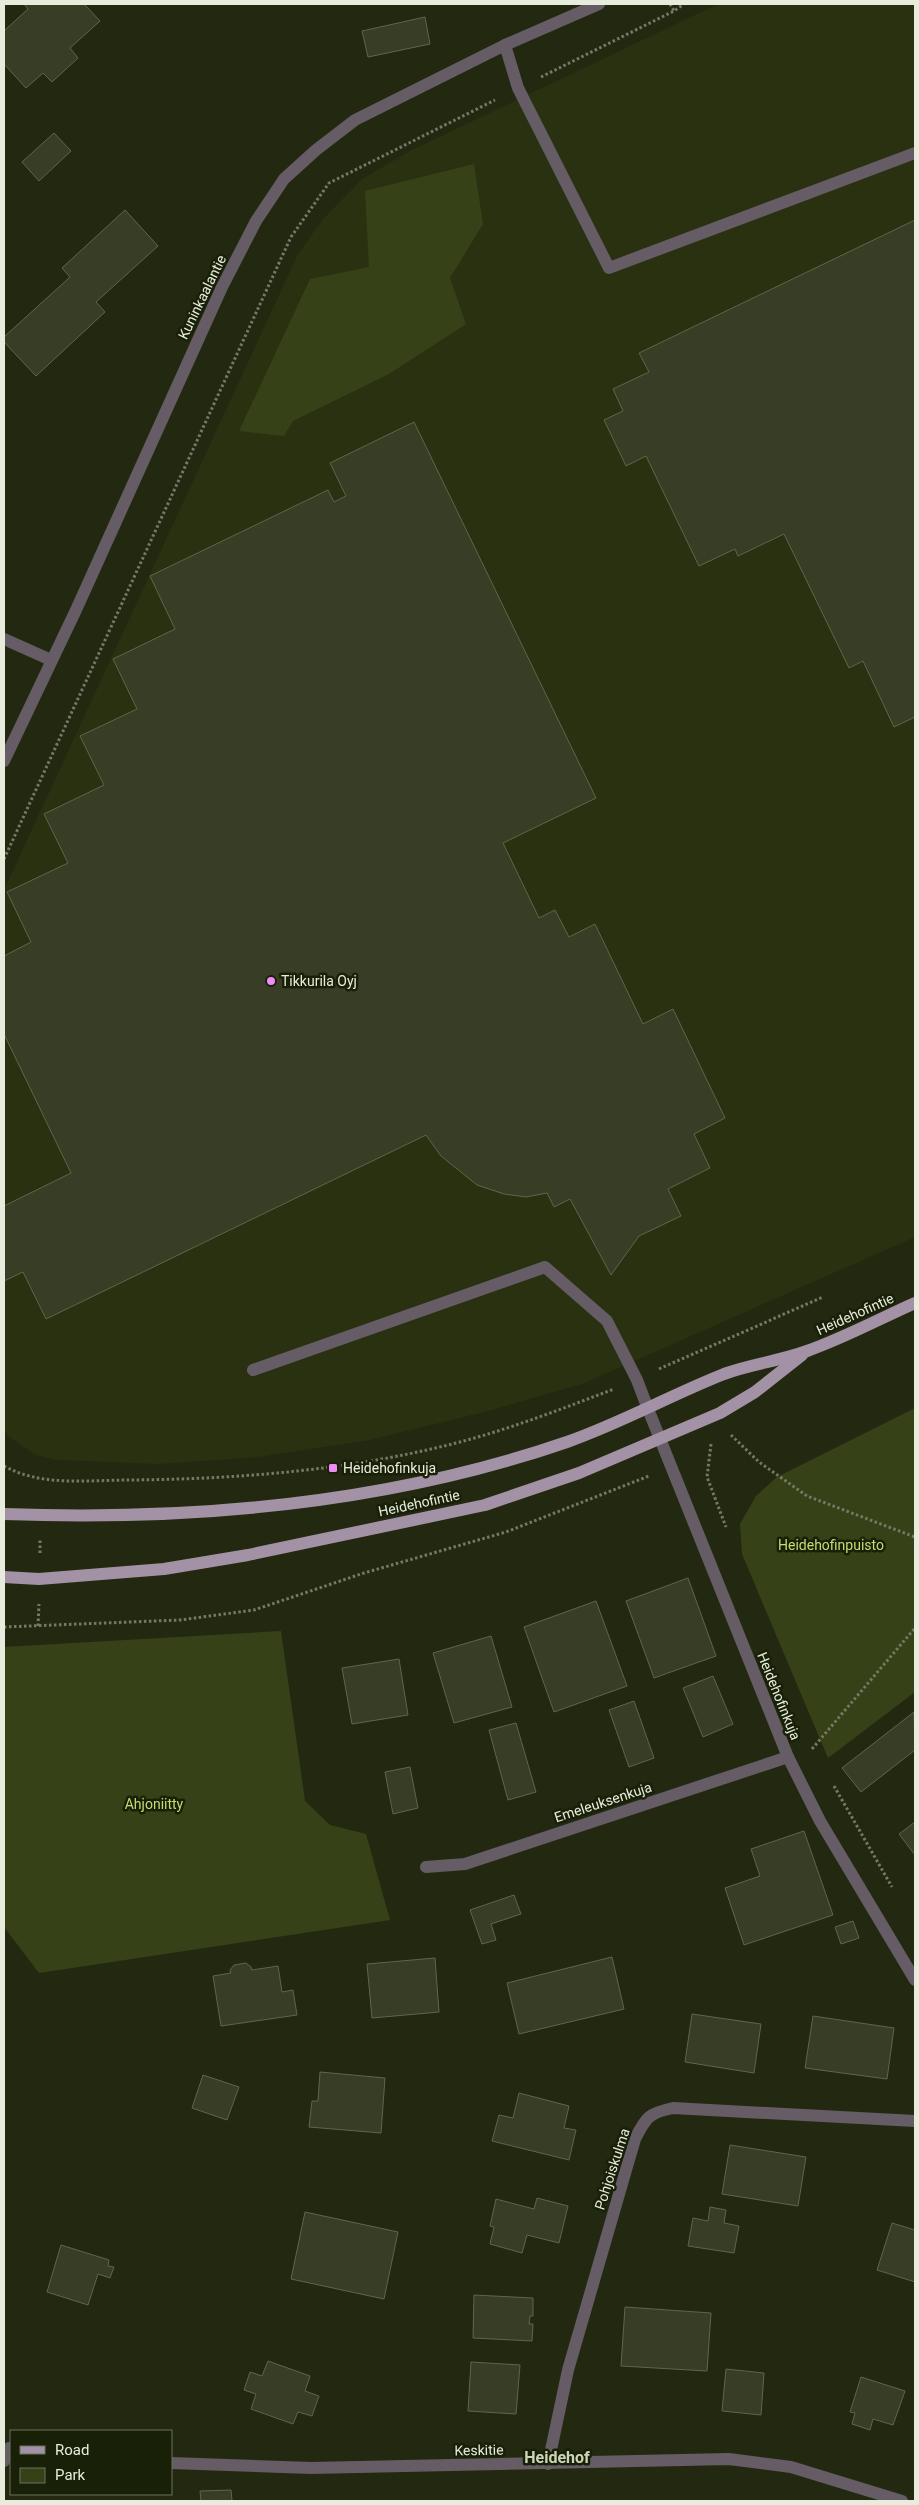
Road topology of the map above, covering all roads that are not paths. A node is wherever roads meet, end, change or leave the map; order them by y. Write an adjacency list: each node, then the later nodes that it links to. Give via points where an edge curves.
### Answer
1 (599, 4): 2 (street, Kuninkaalantie)
2 (505, 45): 3 (street, via 518,88 609,268); 5 (street, Kuninkaalantie, via 355,120 284,179 256,221 222,287)
3 (915, 153)
4 (4, 640): 5 (street)
5 (51, 660): 6 (street, Kuninkaalantie)
6 (4, 761)
7 (915, 1303): 8 (main road, Heidehofintie)
8 (806, 1352): 10 (main road, Heidehofintie, via 742,1367); 11 (main road, Heidehofintie, via 755,1392 720,1413)
9 (253, 1370): 10 (street, Heidehofinkuja, via 545,1267 607,1320)
10 (648, 1409): 11 (street, Heidehofinkuja); 12 (main road, Heidehofintie, via 567,1442 443,1478 318,1501 208,1511)
11 (661, 1440): 13 (main road, Heidehofintie, via 579,1473 485,1505 248,1555 164,1569 39,1579); 14 (street, Heidehofinkuja)
12 (4, 1514)
13 (4, 1578)
14 (788, 1757): 15 (street, Emeleuksenkuja, via 465,1864); 16 (street, Heidehofinkuja, via 820,1820)
15 (426, 1867)
16 (915, 1980)
17 (915, 2122): 21 (street, Pohjoiskulma, via 673,2108 654,2112 644,2121 635,2139 568,2370)
18 (8, 2447): 19 (street)
19 (4, 2461)
20 (172, 2463): 21 (street, Keskitie, via 311,2468)
21 (548, 2464): 22 (street, Keskitie, via 729,2459 791,2467)
22 (902, 2501)

